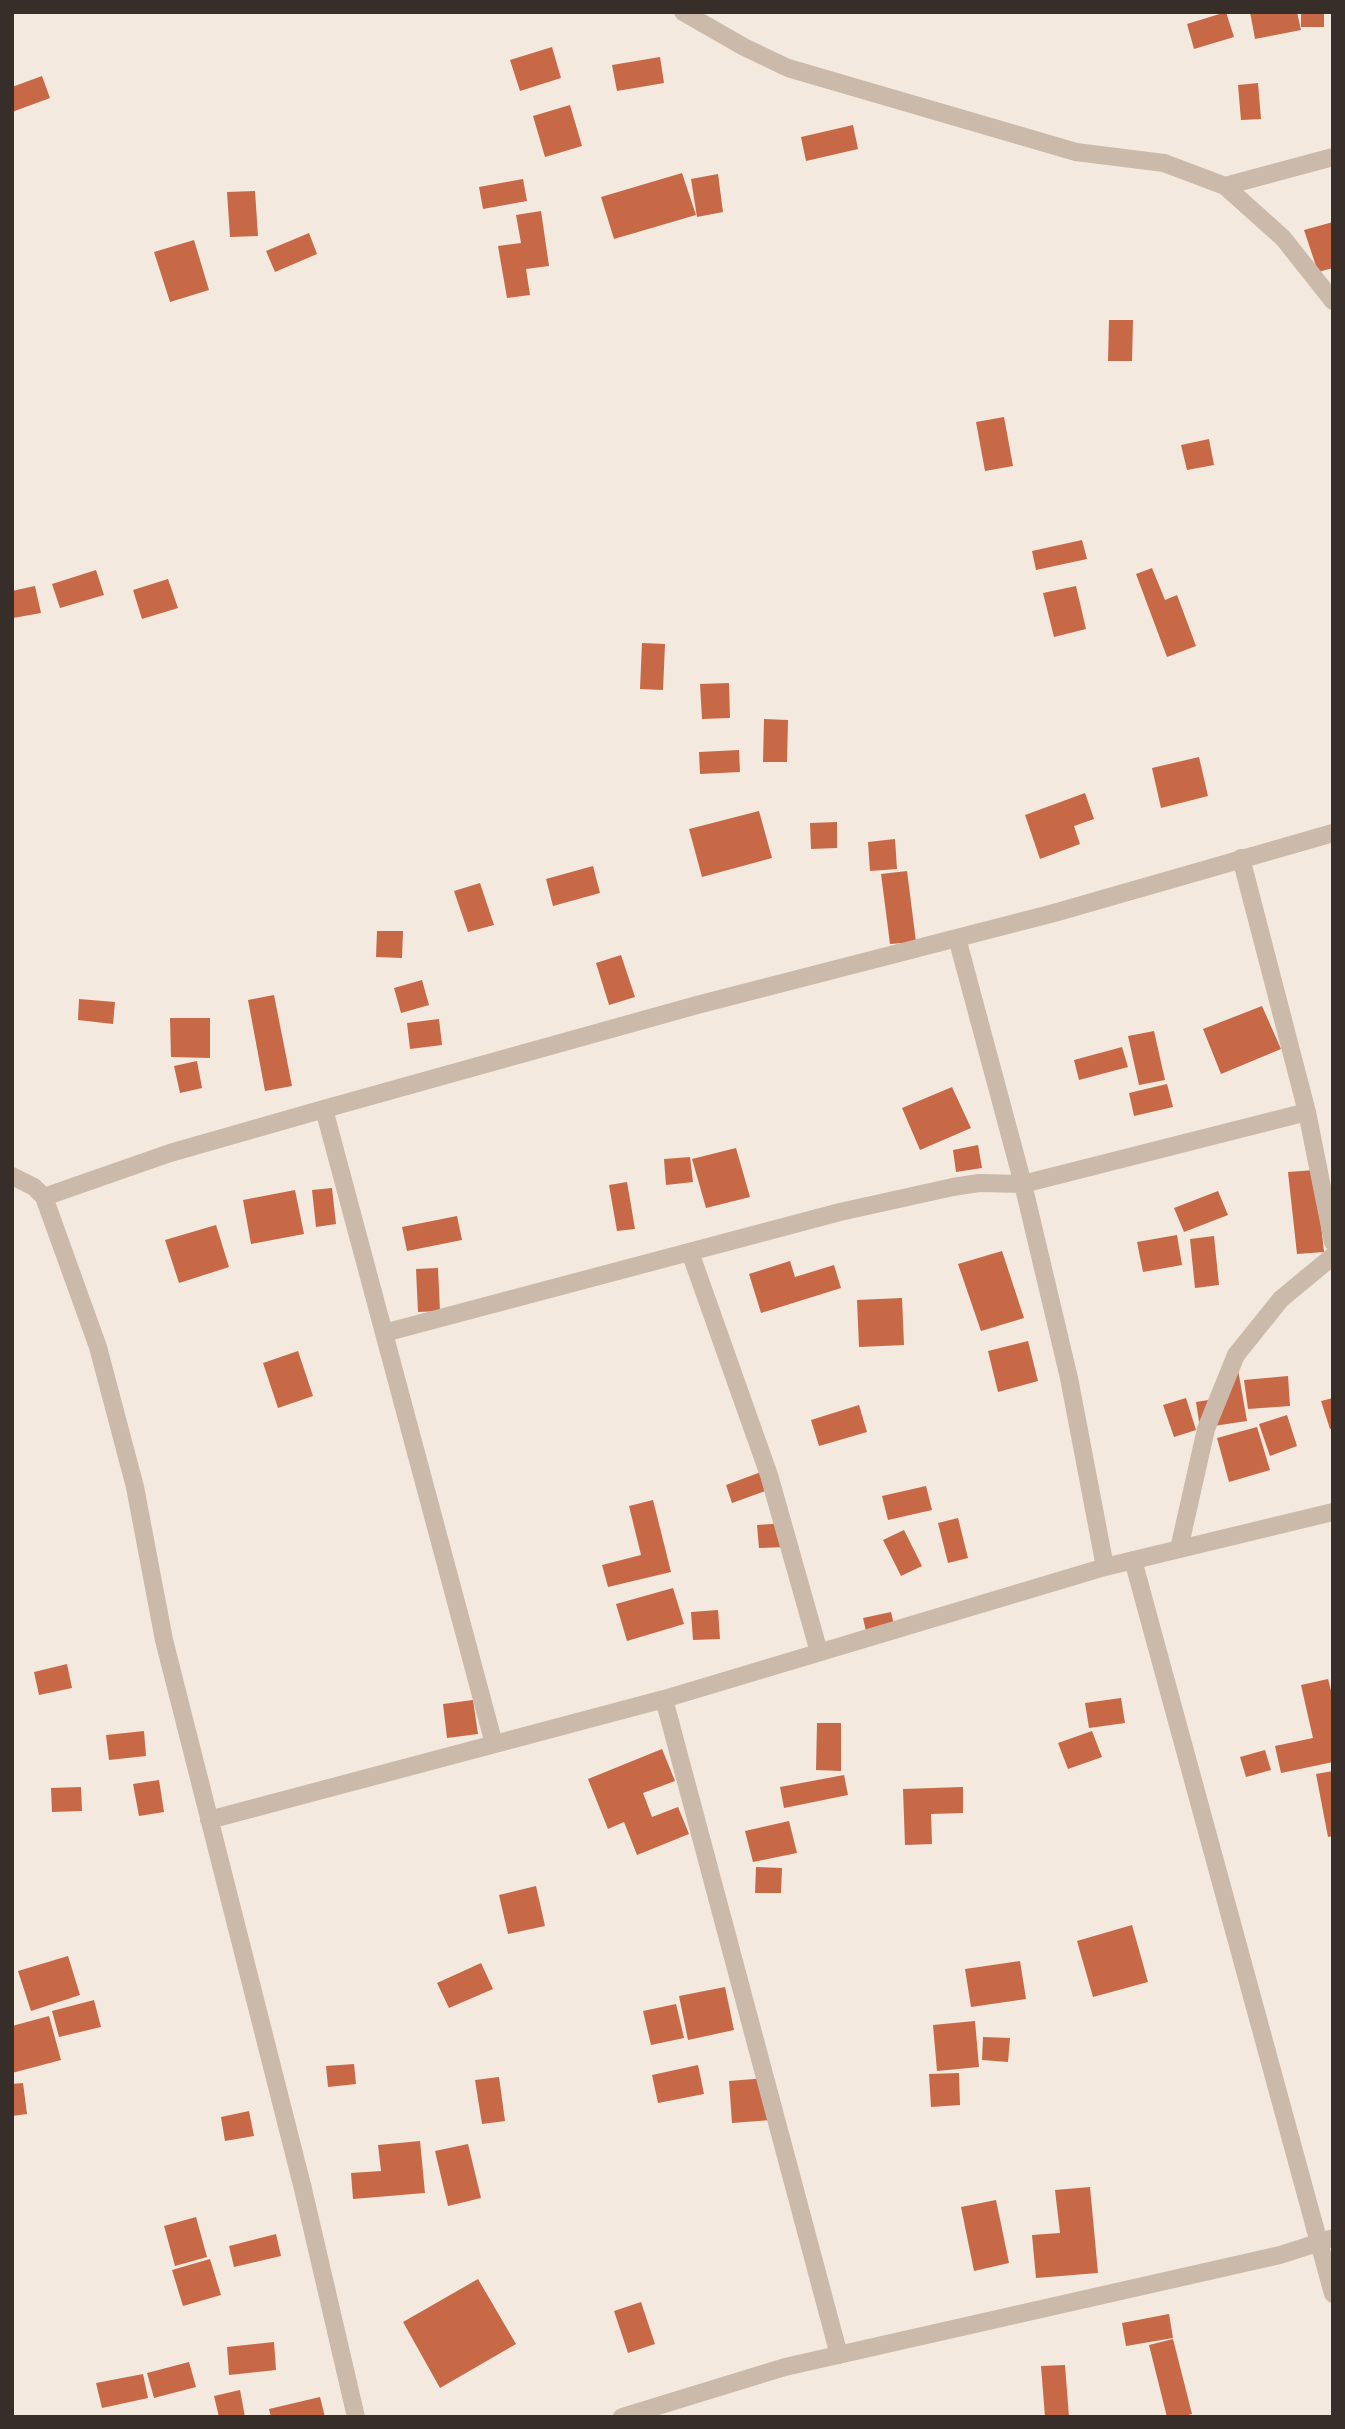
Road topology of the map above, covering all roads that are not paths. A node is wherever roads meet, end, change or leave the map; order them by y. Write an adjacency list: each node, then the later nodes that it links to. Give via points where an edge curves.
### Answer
1 (683, 12): 3 (street, via 788,68 1076,152 1164,163)
2 (1333, 157): 3 (street)
3 (1225, 186): 4 (street, via 1283,238)
4 (1333, 301)
5 (1333, 833): 6 (street)
6 (1241, 858): 7 (street); 9 (street)
7 (957, 938): 8 (street); 11 (street)
8 (324, 1109): 12 (street, via 170,1153); 16 (street)
9 (1307, 1112): 11 (street); 13 (street)
10 (12, 1176): 12 (street)
11 (1023, 1184): 14 (street, via 953,1186); 20 (street, via 1069,1378)
12 (44, 1197): 24 (street, via 98,1347 132,1474 164,1640)
13 (1333, 1242)
14 (690, 1252): 16 (street); 21 (street, via 769,1475)
15 (1333, 1256): 18 (street, via 1281,1299 1236,1355 1206,1429)
16 (384, 1333): 23 (street)
17 (1333, 1512): 18 (street)
18 (1179, 1549): 19 (street)
19 (1133, 1560): 20 (street); 25 (street)
20 (1105, 1567): 21 (street)
21 (819, 1652): 22 (street)
22 (664, 1699): 23 (street); 27 (street)
23 (494, 1744): 24 (street)
24 (209, 1820): 28 (street)
25 (1326, 2240): 26 (street); 27 (street, via 1267,2259)
26 (1333, 2294)
27 (839, 2355): 29 (street)
28 (356, 2417)
29 (622, 2417)

